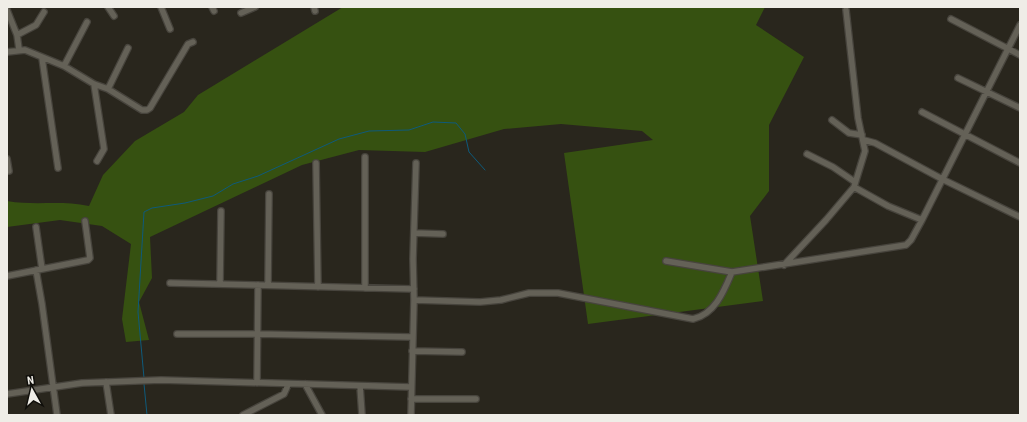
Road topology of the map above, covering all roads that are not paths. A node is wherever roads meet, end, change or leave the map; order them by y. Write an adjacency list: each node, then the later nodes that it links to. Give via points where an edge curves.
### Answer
1 (108, 7): 8 (street)
2 (161, 7): 12 (street)
3 (255, 7): 7 (street)
4 (7, 10): 13 (street)
5 (846, 10): 30 (street)
6 (44, 12): 13 (street, via 36,25)
7 (241, 13)
8 (114, 16)
9 (951, 19): 16 (street)
10 (87, 22): 21 (street)
11 (1020, 25): 16 (street)
12 (170, 29)
13 (16, 35): 17 (street)
14 (193, 42): 24 (street, via 188,44 147,110 142,110)
15 (128, 48): 24 (street)
16 (1008, 48): 19 (street); 25 (street)
17 (19, 49): 18 (street); 20 (street)
18 (7, 52)
19 (1020, 55)
20 (42, 58): 21 (street); 38 (street)
21 (64, 66): 23 (street)
22 (958, 78): 25 (street)
23 (94, 84): 24 (street); 34 (street, via 104,149)
24 (108, 89)
25 (986, 92): 26 (street); 29 (street)
26 (1020, 108)
27 (922, 112): 29 (street)
28 (832, 120): 30 (street, via 849,133)
29 (965, 135): 36 (street); 40 (street)
30 (863, 138): 40 (street); 41 (street, via 865,155)
31 (807, 154): 41 (street, via 833,167)
32 (365, 157): 60 (street)
33 (7, 160): 39 (street)
34 (97, 161)
35 (416, 163): 48 (street)
36 (1020, 163)
37 (316, 164): 59 (street)
38 (58, 168)
39 (9, 171)
40 (942, 179): 44 (street); 45 (street)
41 (855, 184): 45 (street, via 888,206); 51 (street)
42 (269, 194): 58 (street)
43 (221, 211): 56 (street)
44 (1020, 216)
45 (922, 220): 51 (street, via 911,240 901,247)
46 (85, 221): 52 (street, via 90,258)
47 (36, 227): 52 (street)
48 (414, 233): 49 (street); 61 (street)
49 (443, 234)
50 (666, 261): 53 (street)
51 (784, 265): 53 (street)
52 (39, 270): 54 (street); 74 (street)
53 (732, 272): 62 (street, via 718,302 701,318 693,319 542,292 480,302)
54 (7, 276)
55 (170, 284): 56 (street)
56 (220, 284): 57 (street)
57 (258, 285): 58 (street); 64 (street)
58 (268, 285): 59 (street)
59 (318, 287): 60 (street)
60 (365, 288): 61 (street)
61 (414, 289): 62 (street)
62 (414, 300): 65 (street)
63 (177, 334): 64 (street)
64 (257, 334): 65 (street); 69 (street)
65 (412, 337): 66 (street)
66 (412, 351): 67 (street); 73 (street)
67 (462, 352)
68 (106, 382): 69 (street, via 161,380); 74 (street); 79 (street)
69 (257, 383): 71 (street)
70 (306, 384): 71 (street); 72 (street); 81 (street)
71 (288, 385): 80 (street, via 284,394)
72 (360, 386): 73 (street); 82 (street)
73 (411, 387): 76 (street)
74 (52, 388): 75 (street); 78 (street)
75 (7, 394)
76 (411, 399): 77 (street); 83 (street)
77 (476, 399)
78 (57, 415)
79 (111, 415)
80 (243, 415)
81 (322, 415)
82 (362, 415)
83 (411, 415)

